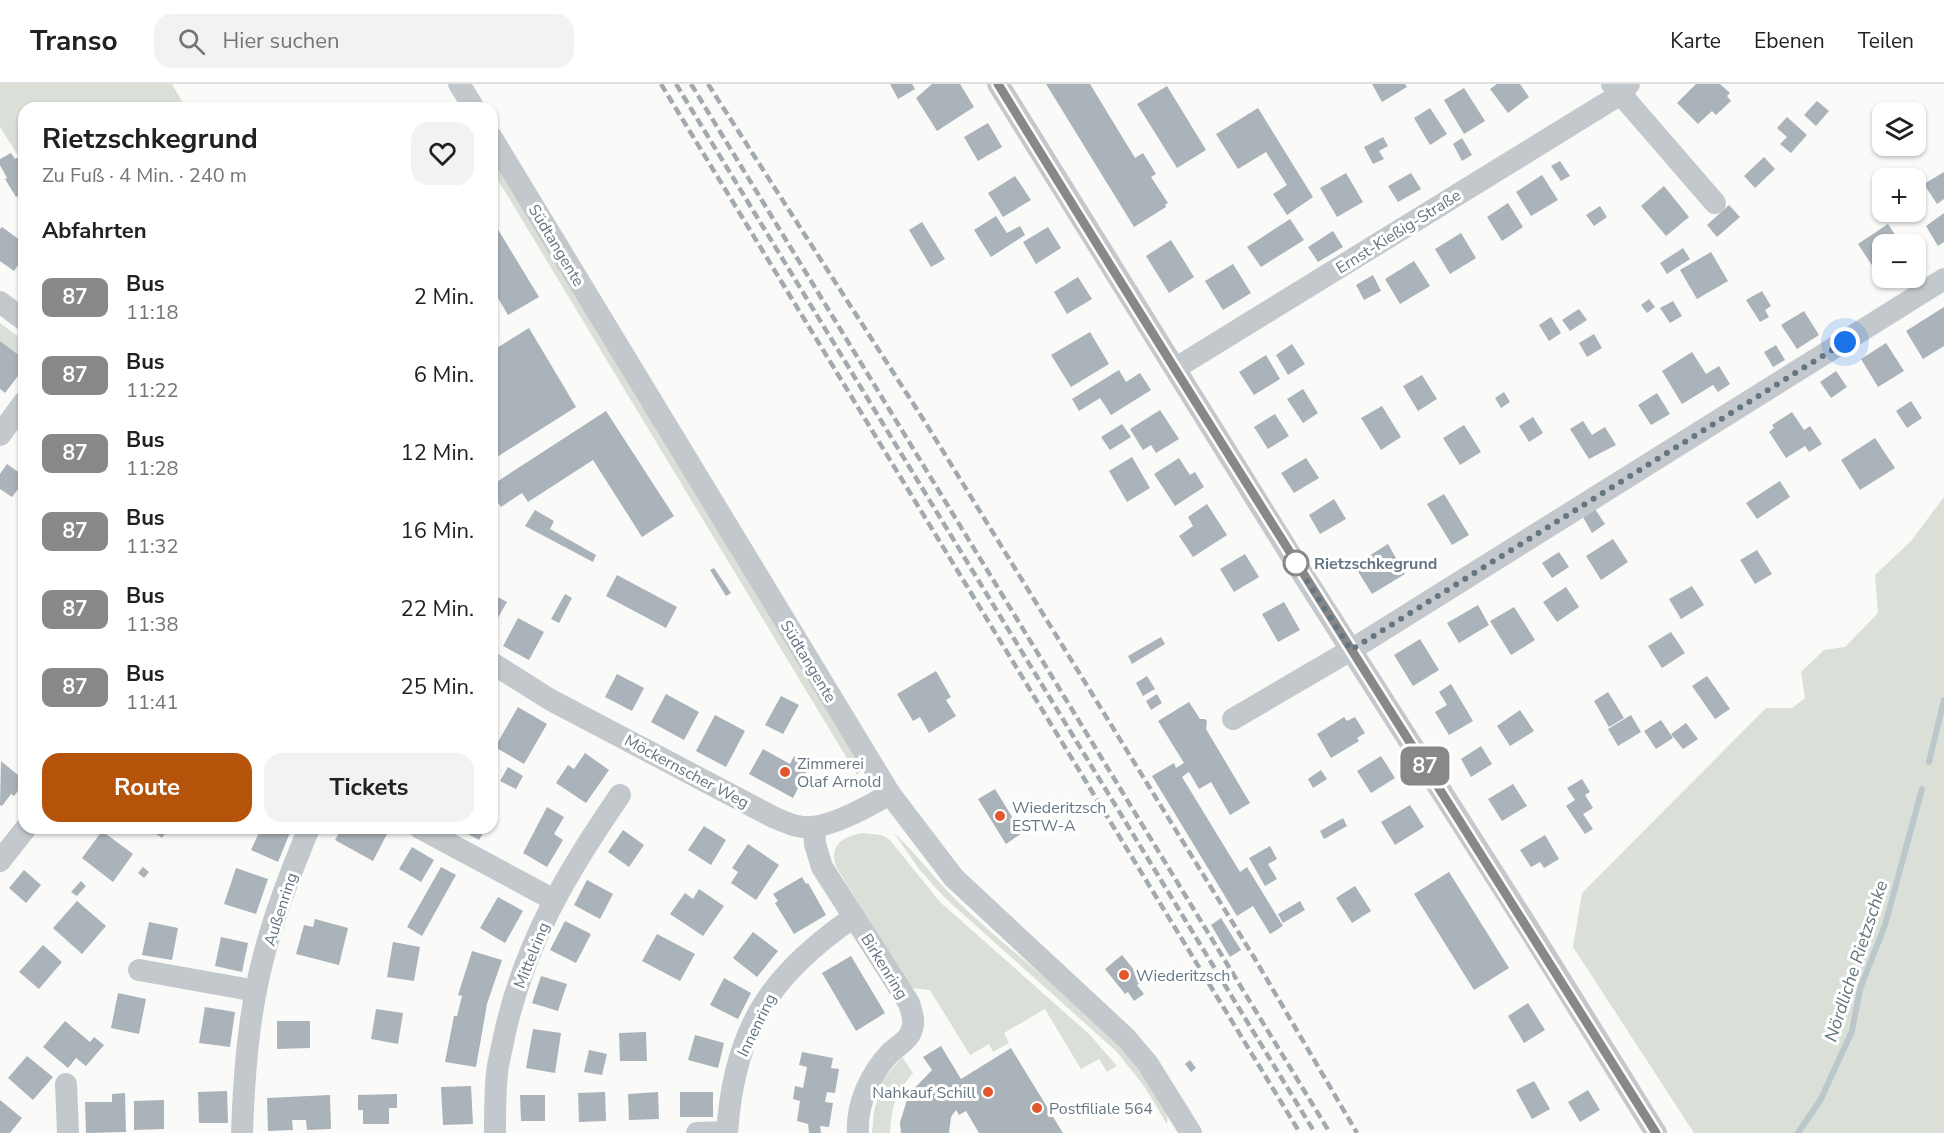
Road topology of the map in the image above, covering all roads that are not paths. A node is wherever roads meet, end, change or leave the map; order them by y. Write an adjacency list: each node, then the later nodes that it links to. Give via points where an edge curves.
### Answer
1 (459, 84): 4 (street)
2 (998, 84): 10 (street)
3 (1620, 87): 6 (street, Ernst-Kießig-Straße); 10 (street, Ernst-Kießig-Straße)
4 (470, 102)
5 (498, 148): 16 (street, Südtangente)
6 (1714, 202)
7 (1944, 279): 13 (street)
8 (0, 302): 9 (street)
9 (18, 316)
10 (1176, 368): 13 (street)
11 (18, 410): 12 (street)
12 (0, 435)
13 (1351, 650): 15 (street); 35 (street)
14 (498, 667): 18 (street, Möckernscher Weg, via 549,699 773,817 793,825)
15 (1233, 719)
16 (890, 794): 18 (street); 28 (street, Südtangente, via 954,878 1126,1038 1148,1064)
17 (620, 795): 23 (street, Mittelring, via 580,852)
18 (814, 827): 24 (street, Birkenring, via 822,867)
19 (21, 834): 22 (street)
20 (307, 834): 26 (street, Außenring, via 275,916)
21 (431, 834): 23 (street)
22 (0, 861)
23 (554, 900): 31 (street, Mittelring, via 529,953 510,1008 497,1072)
24 (854, 917): 33 (street, Innenring, via 797,960 760,1009 732,1080); 34 (street, Birkenring, via 909,1003 914,1020 910,1035 881,1062 866,1090 857,1120)
25 (139, 970): 26 (street)
26 (256, 991): 30 (street, Außenring)
27 (66, 1084): 29 (street)
28 (1182, 1130)
29 (68, 1133)
30 (242, 1133)
31 (495, 1133)
32 (697, 1133): 33 (street)
33 (727, 1133)
34 (858, 1133)
35 (1656, 1133)

